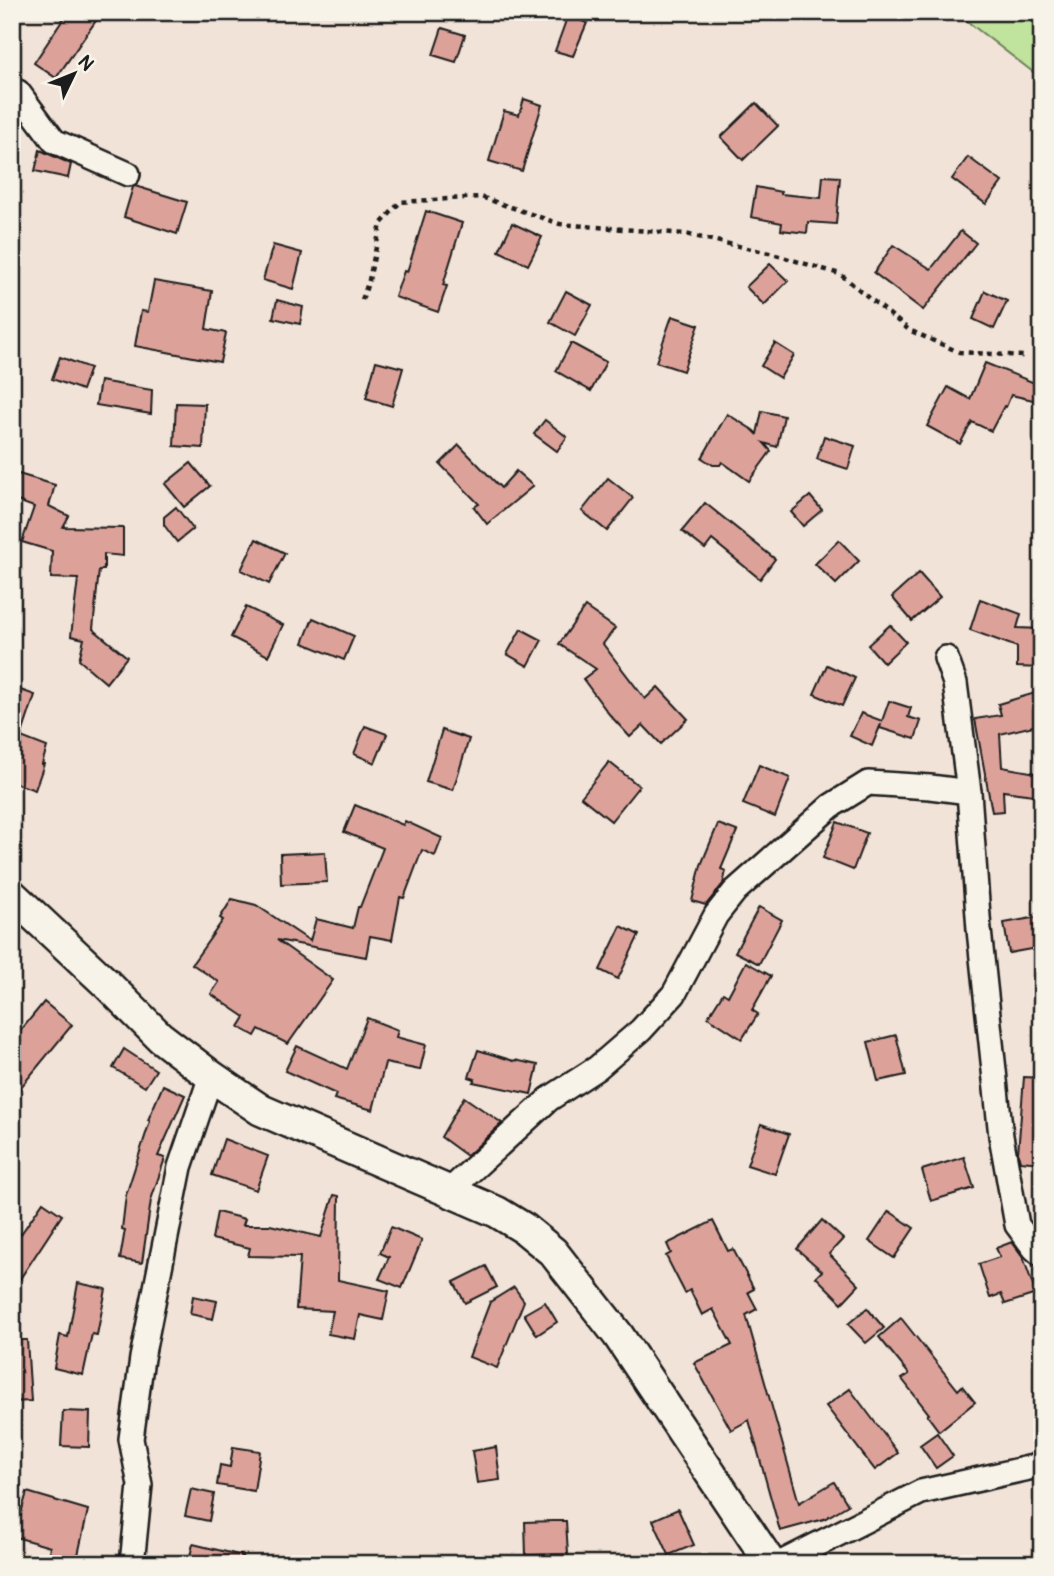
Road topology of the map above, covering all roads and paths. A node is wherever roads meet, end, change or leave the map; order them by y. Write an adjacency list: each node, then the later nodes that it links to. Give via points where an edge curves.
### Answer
1 (12, 91): 2 (street, via 18,92 54,141)
2 (128, 174)
3 (362, 300): 4 (path, via 381,224 400,201 481,197 560,224 685,234 769,253 840,274 909,330 959,352)
4 (1023, 356)
5 (946, 658): 6 (street, via 955,683)
6 (969, 792): 9 (street, via 868,783 831,806 735,891 716,915 674,994 640,1030 597,1068 549,1098); 10 (street, via 1001,1136 1017,1224)
7 (12, 895): 8 (main road, via 160,1037)
8 (211, 1076): 9 (main road, via 261,1110); 12 (street, via 180,1167 142,1358 131,1439 140,1485)
9 (448, 1192): 13 (main road, via 496,1212 553,1252 618,1335)
10 (1042, 1255)
11 (1042, 1465): 14 (street, via 921,1492)
12 (132, 1564)
13 (771, 1564)
14 (779, 1564)

